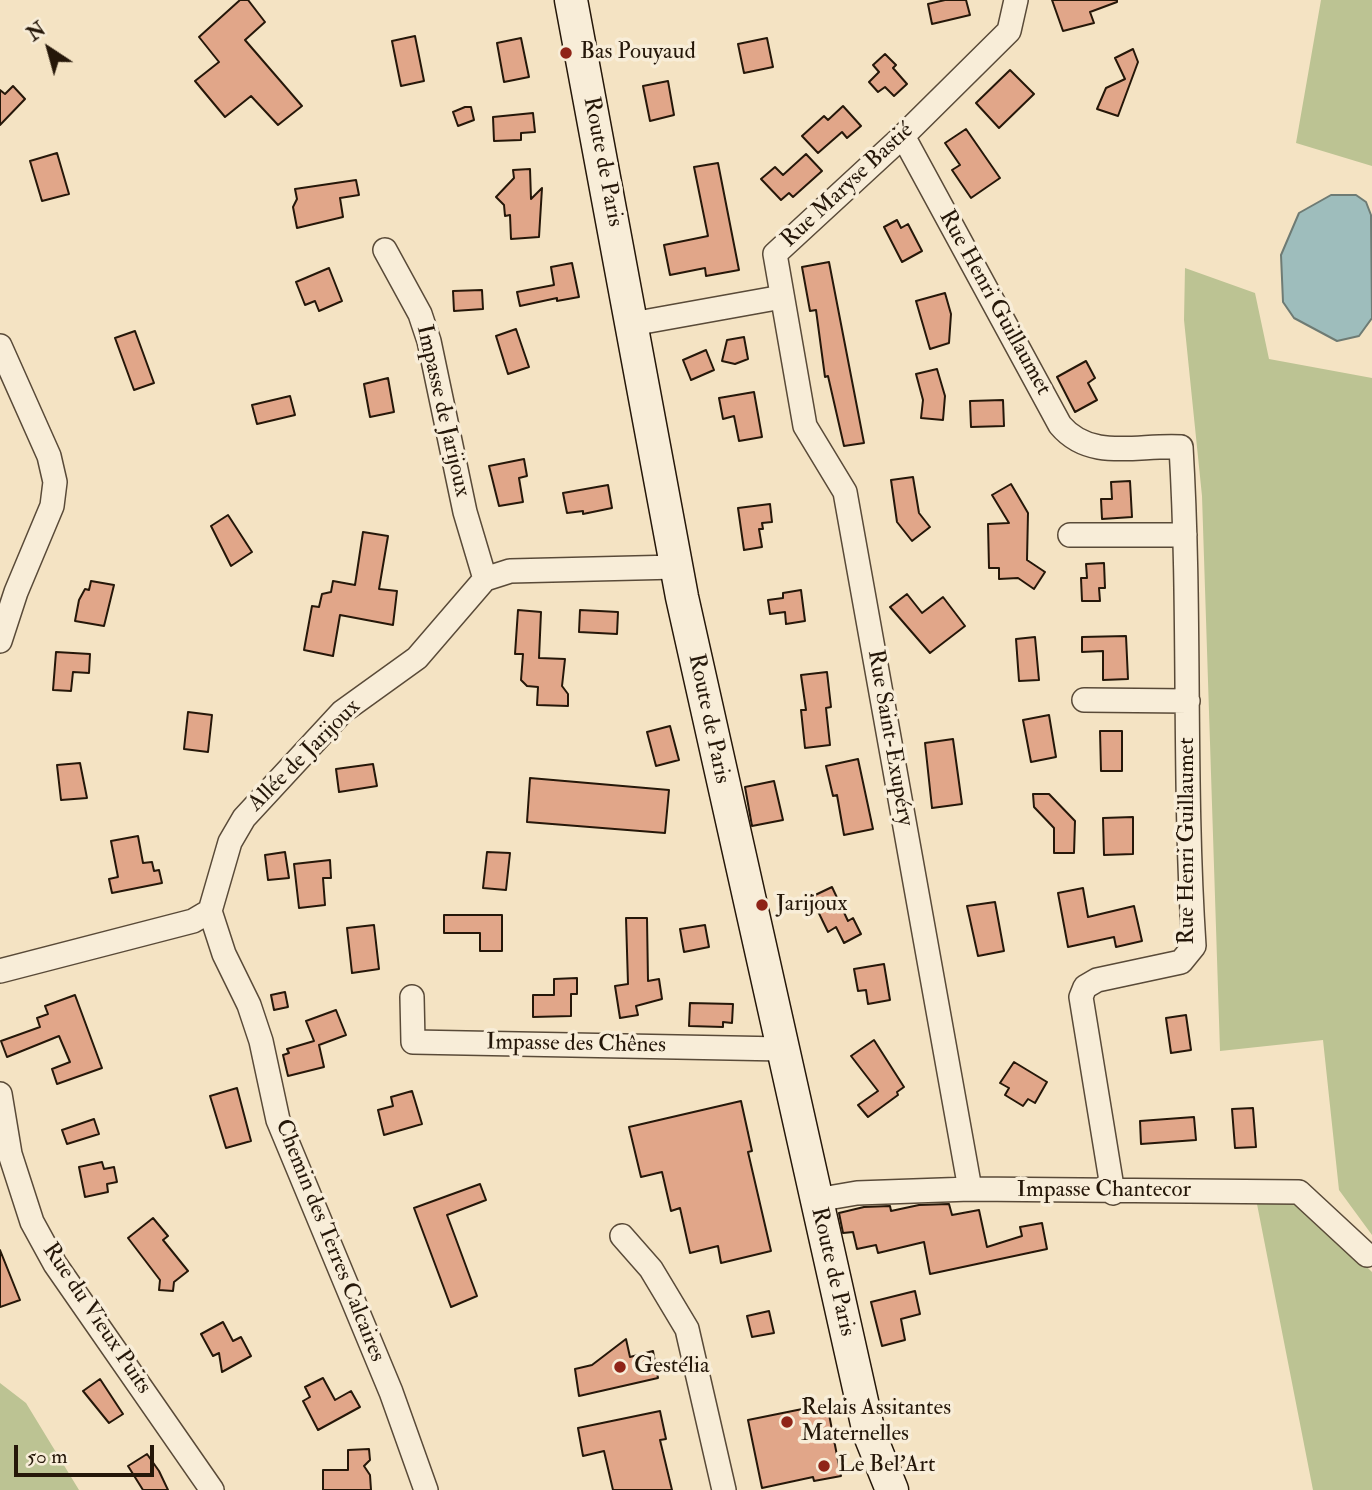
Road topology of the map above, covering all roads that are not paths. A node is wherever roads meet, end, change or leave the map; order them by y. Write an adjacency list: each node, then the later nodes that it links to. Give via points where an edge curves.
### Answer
1 (571, 0): 6 (main road, Route de Paris)
2 (1016, 0): 3 (street, Rue Maryse Bastié, via 1009,32)
3 (903, 136): 5 (street, Rue Maryse Bastié, via 775,254); 9 (street, Rue Henri Guillaumet, via 1060,425 1091,447 1181,447)
4 (385, 250): 11 (street, Impasse de Jarijoux, via 420,314 429,341)
5 (782, 297): 6 (street); 20 (street, Rue Saint-Exupéry, via 805,426 845,492)
6 (632, 324): 10 (main road, Route de Paris)
7 (0, 346): 12 (street, via 49,456 55,482 52,506)
8 (1070, 535): 9 (street)
9 (1185, 536): 14 (street, Rue Henri Guillaumet)
10 (677, 567): 11 (street, via 510,571); 18 (main road, Route de Paris)
11 (485, 579): 15 (street, Allée de Jarijoux, via 417,658 342,712 244,818 230,842)
12 (0, 641)
13 (1084, 700): 14 (street)
14 (1188, 701): 21 (street, Rue Henri Guillaumet, via 1188,853 1194,946 1181,962 1097,980 1085,987 1081,997)
15 (210, 911): 16 (street, via 193,921); 27 (street, Chemin des Terres Calcaires, via 224,954 249,1004 278,1120 391,1391)
16 (0, 971)
17 (412, 997): 18 (street, Impasse des Chênes, via 414,1042)
18 (783, 1049): 22 (main road, Route de Paris)
19 (0, 1094): 26 (street, Rue du Vieux Puits, via 10,1154 33,1222 55,1265)
20 (970, 1189): 21 (street, Impasse Chantecor); 22 (street, Impasse Chantecor, via 856,1193)
21 (1113, 1193): 24 (street, Impasse Chantecor, via 1298,1192)
22 (816, 1200): 25 (main road, Route de Paris)
23 (622, 1236): 28 (street, via 651,1269 687,1329)
24 (1367, 1255)
25 (869, 1433): 29 (main road, Route de Paris); 30 (main road, Route de Paris)
26 (212, 1490)
27 (426, 1490)
28 (724, 1490)
29 (872, 1490)
30 (892, 1490)

